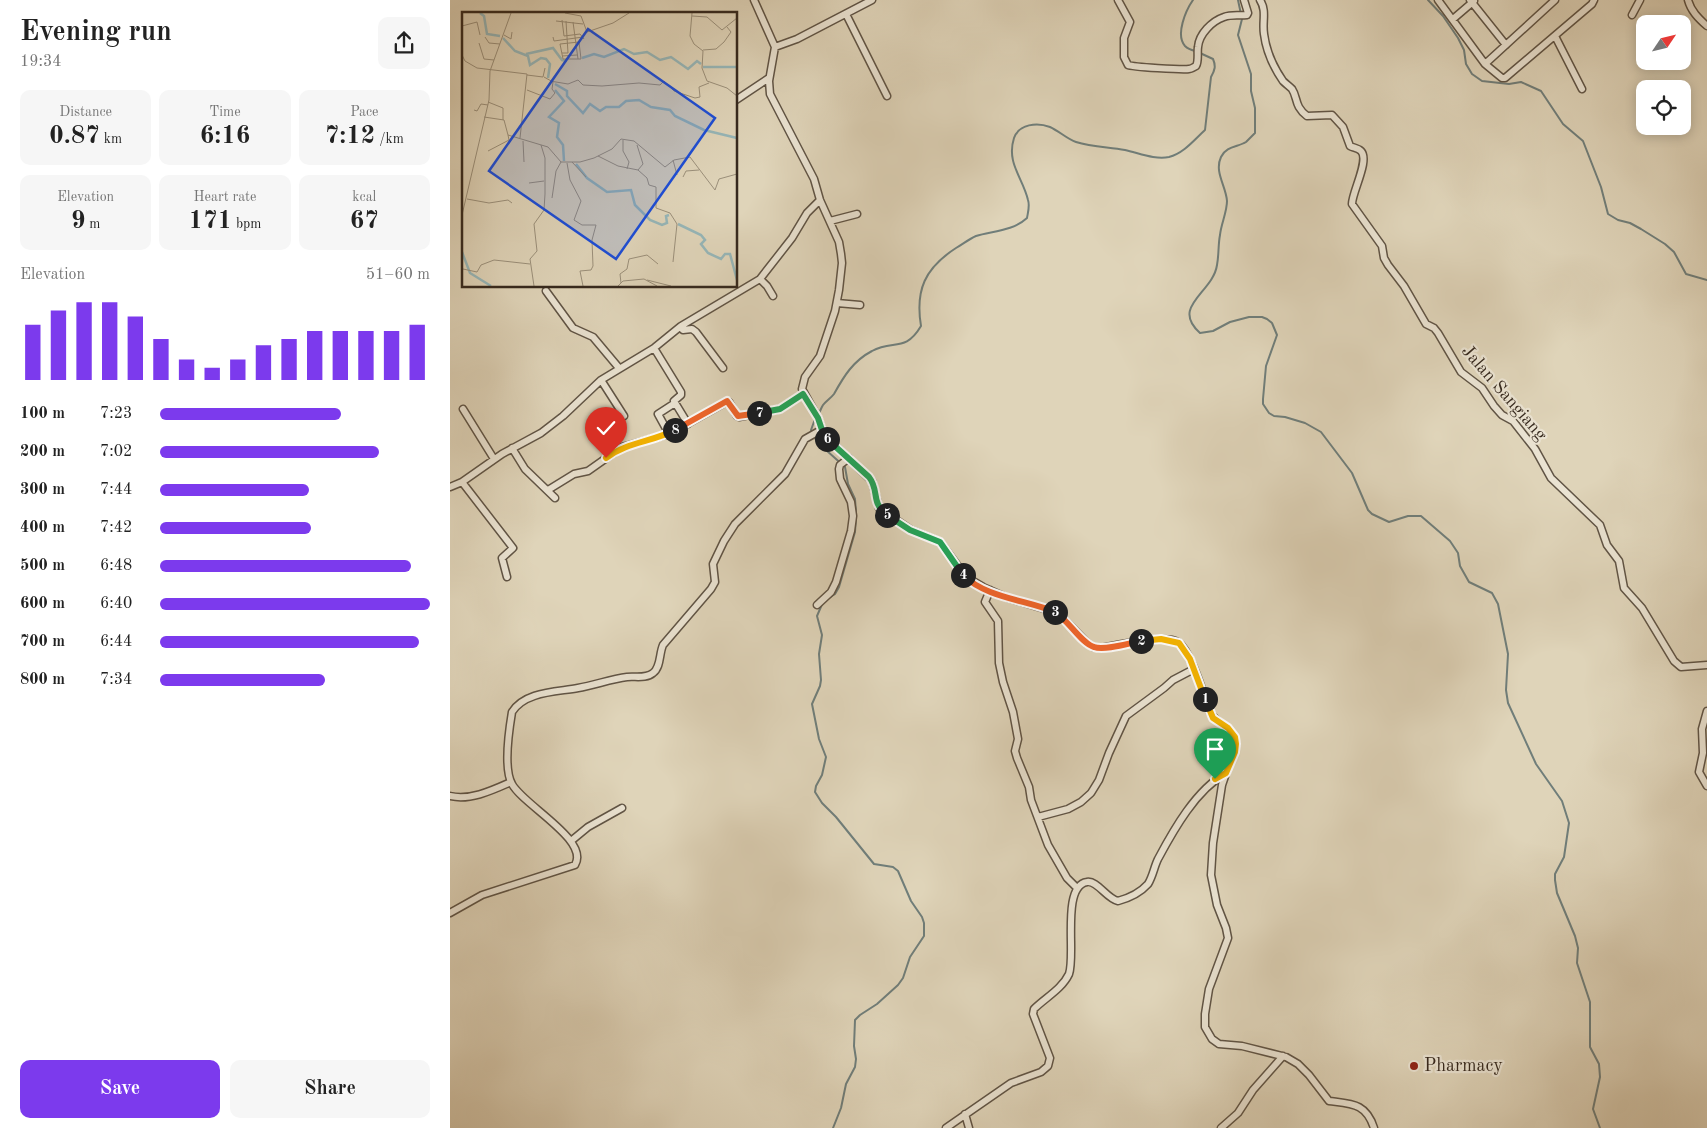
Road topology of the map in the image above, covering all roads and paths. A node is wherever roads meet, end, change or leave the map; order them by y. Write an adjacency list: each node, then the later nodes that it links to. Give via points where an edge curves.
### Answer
1 (754, 0): 18 (street)
2 (872, 0): 12 (street)
3 (1118, 0): 4 (street, via 1130,22 1124,38 1126,62 1130,66 1180,69 1197,64 1201,34 1217,20 1248,13)
4 (1244, 0)
5 (1260, 0): 54 (street, Jalan Sangiang, via 1264,8 1264,34 1269,52 1283,81 1294,92 1299,107 1308,116 1332,115 1343,127 1350,146 1364,154 1352,204 1382,246 1384,258 1426,324 1438,333 1461,372 1482,388 1494,406 1513,421 1536,449 1551,478 1596,520 1610,551 1620,561 1624,588 1648,618 1674,661 1681,667)
6 (1438, 0): 14 (street)
7 (1555, 0): 17 (street)
8 (1594, 0): 16 (street)
9 (1640, 0): 13 (street)
10 (1688, 0): 15 (street, via 1690,8)
11 (1472, 1): 14 (street); 17 (street)
12 (846, 14): 18 (street); 22 (street)
13 (1632, 15)
14 (1453, 19): 19 (street)
15 (1707, 26)
16 (1555, 36): 19 (street, via 1508,77 1502,78); 21 (street)
17 (1506, 44): 19 (street)
18 (775, 47): 20 (street)
19 (1485, 64)
20 (770, 78): 23 (street); 24 (street, via 770,94 806,161)
21 (1582, 89)
22 (887, 96)
23 (738, 99)
24 (820, 200): 26 (street); 27 (street)
25 (857, 214): 26 (street)
26 (830, 221): 30 (street, via 839,242 842,263)
27 (760, 279): 29 (street); 32 (street)
28 (546, 291): 34 (street, via 573,328 593,338)
29 (773, 296)
30 (837, 304): 31 (street); 37 (street, via 820,356 805,377)
31 (860, 305)
32 (680, 328): 33 (street); 35 (street, via 696,332)
33 (654, 348): 34 (street); 38 (street, via 681,392)
34 (619, 368): 36 (street)
35 (723, 368)
36 (601, 380): 40 (street); 44 (street, via 556,422)
37 (803, 394): 41 (street, via 780,409 739,417 727,401); 42 (street, via 818,418)
38 (675, 403): 41 (street); 43 (street, via 658,414)
39 (463, 409): 45 (street)
40 (624, 416)
41 (688, 424): 43 (street)
42 (819, 432): 46 (street); 58 (street, via 805,439 785,474 734,524 713,564 715,582 664,645 654,672 648,676 549,691 514,708 507,746)
43 (669, 434): 49 (street, via 622,447 588,471 574,474)
44 (512, 448): 45 (street); 49 (street, via 525,469)
45 (494, 459): 47 (street)
46 (844, 461): 52 (street, via 872,481 879,508 910,530 940,542 966,577); 53 (street, via 840,479 851,502 851,530 832,592)
47 (462, 482): 48 (street); 51 (street, via 513,548 502,558)
48 (450, 487)
49 (548, 490): 50 (street)
50 (556, 498)
51 (506, 577)
52 (990, 590): 55 (street, via 1058,614 1093,647 1161,639 1175,641 1183,648); 62 (street, via 985,602 998,621 1003,682 1018,739 1016,755)
53 (817, 605)
54 (1707, 665)
55 (1194, 669): 57 (street, via 1213,718 1235,737 1235,752); 62 (street, via 1170,682 1126,716 1100,780 1087,797 1068,809)
56 (1707, 711): 59 (street, via 1702,729 1703,753 1699,772)
57 (1226, 773): 64 (street, via 1205,787 1170,836 1148,883 1136,894 1118,901 1092,882); 66 (street, via 1213,842 1211,875 1228,938 1209,990 1204,1014 1206,1027 1212,1039 1219,1044)
58 (511, 782): 60 (street, via 466,797); 63 (street, via 524,799)
59 (1707, 786)
60 (450, 796)
61 (622, 808): 63 (street, via 588,827)
62 (1038, 817): 64 (street, via 1048,846 1067,878)
63 (571, 841): 65 (street, via 578,858 575,865 482,895)
64 (1077, 888): 67 (street, via 1071,910 1069,974 1034,1009 1033,1014 1050,1058 1048,1066 1012,1083)
65 (450, 913)
66 (1284, 1056): 70 (street, via 1253,1090 1238,1113); 71 (street, via 1298,1064 1329,1101 1365,1109)
67 (965, 1114): 68 (street); 69 (street)
68 (946, 1128)
69 (968, 1128)
70 (1221, 1128)
71 (1374, 1128)

